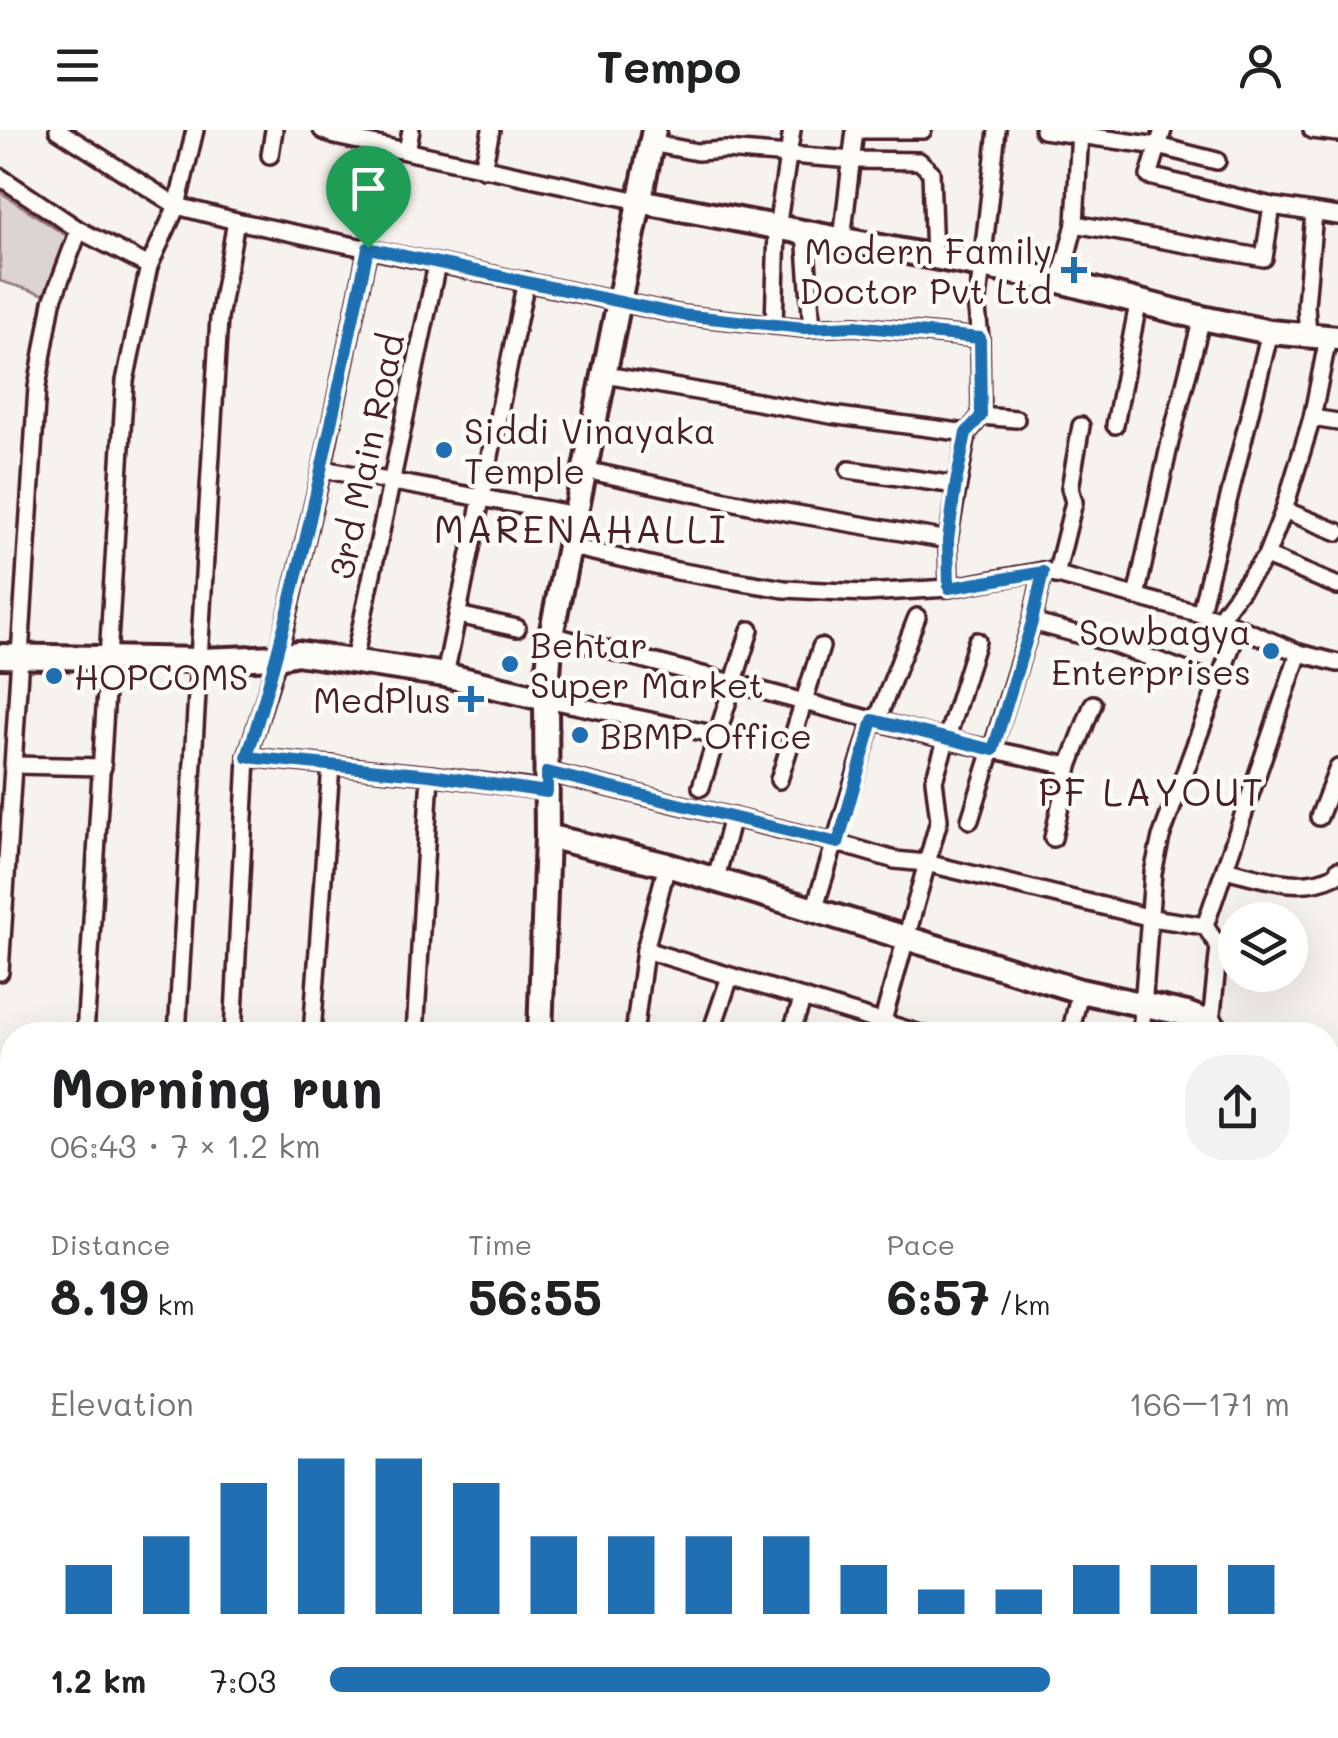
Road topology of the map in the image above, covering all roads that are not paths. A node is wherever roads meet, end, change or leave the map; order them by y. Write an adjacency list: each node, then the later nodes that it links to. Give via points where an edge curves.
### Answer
1 (58, 130): 25 (street)
2 (196, 130): 25 (street)
3 (274, 130): 19 (street)
4 (411, 130): 17 (street)
5 (491, 130): 22 (street)
6 (792, 130): 18 (street)
7 (855, 130): 8 (street); 20 (street)
8 (923, 130)
9 (996, 130): 39 (street)
10 (1043, 130): 13 (street)
11 (1312, 130): 14 (street)
12 (331, 132): 17 (street)
13 (1080, 132): 16 (street); 30 (street)
14 (1338, 133)
15 (653, 137): 18 (street, via 697,152); 24 (street)
16 (1160, 138): 21 (street); 26 (street, via 1148,176)
17 (407, 150): 22 (street)
18 (789, 153): 20 (street); 31 (street)
19 (270, 155)
20 (854, 160): 34 (street); 36 (street, via 919,161 931,172)
21 (1217, 161)
22 (483, 169): 24 (street)
23 (0, 177): 32 (street)
24 (638, 201): 31 (street); 42 (street)
25 (177, 206): 29 (street); 38 (street)
26 (1272, 206): 27 (street); 30 (street, via 1264,258)
27 (1314, 213): 28 (street); 48 (street, via 1306,305)
28 (1338, 216)
29 (236, 221): 35 (street); 89 (street, via 218,318)
30 (1075, 224): 41 (street)
31 (777, 228): 33 (street); 45 (street)
32 (78, 230): 38 (street); 86 (street, via 52,302 37,387)
33 (806, 233): 34 (street); 46 (street)
34 (842, 240): 36 (street)
35 (368, 248): 37 (street); 58 (street)
36 (934, 258): 39 (street)
37 (437, 264): 40 (street); 61 (street, 3rd Main Road)
38 (149, 266): 88 (street, via 124,381)
39 (984, 266): 41 (street); 49 (street)
40 (526, 281): 42 (street); 63 (street)
41 (1060, 281): 43 (street)
42 (619, 302): 45 (street); 50 (street)
43 (1138, 304): 44 (street); 55 (street)
44 (1202, 318): 47 (street); 73 (street)
45 (774, 324): 46 (street)
46 (812, 328): 49 (street)
47 (1270, 332): 48 (street); 75 (street)
48 (1324, 337): 52 (street)
49 (980, 338): 51 (street)
50 (606, 375): 57 (street); 59 (street)
51 (981, 416): 53 (street); 57 (street)
52 (1312, 418): 54 (street); 64 (street)
53 (1016, 419)
54 (1338, 422)
55 (1115, 424)
56 (1081, 426): 70 (street, via 1070,488 1074,502)
57 (966, 433): 62 (street)
58 (322, 468): 61 (street); 87 (street)
59 (585, 470): 65 (street); 67 (street)
60 (850, 470): 62 (street)
61 (390, 483): 63 (street); 90 (street, 3rd Main Road)
62 (956, 486): 67 (street)
63 (482, 498): 65 (street); 74 (street)
64 (1284, 510): 66 (street); 69 (street)
65 (576, 515): 68 (street)
66 (1338, 532)
67 (948, 540): 72 (street)
68 (567, 546): 72 (street, via 784,589); 82 (street)
69 (1266, 556): 71 (street); 77 (street)
70 (1049, 573): 72 (street); 73 (street); 78 (street)
71 (1338, 586)
72 (949, 588)
73 (1136, 597): 75 (street)
74 (458, 614): 79 (street); 92 (street)
75 (1200, 614): 77 (street)
76 (917, 618): 98 (street)
77 (1219, 619): 80 (street)
78 (1032, 622): 94 (street); 101 (street)
79 (517, 628)
80 (1238, 629): 85 (street); 94 (street)
81 (750, 630): 93 (street)
82 (551, 635): 93 (street); 95 (street)
83 (976, 641): 100 (street)
84 (821, 647): 96 (street)
85 (1299, 653): 91 (street); 120 (street)
86 (11, 656): 88 (street); 103 (street)
87 (278, 657): 89 (street); 90 (street); 102 (street)
88 (110, 658): 89 (street); 106 (street)
89 (200, 660): 134 (street)
90 (354, 660): 92 (street)
91 (1338, 663)
92 (445, 676): 95 (street)
93 (733, 682): 96 (street); 99 (street)
94 (1219, 683): 124 (street, via 1161,837)
95 (546, 698): 99 (street); 110 (street)
96 (806, 701): 98 (street); 109 (street)
97 (1093, 704): 105 (street)
98 (875, 720): 100 (street); 117 (street)
99 (718, 734): 111 (street)
100 (948, 740): 101 (street); 118 (street, via 934,780 939,820)
101 (993, 750): 105 (street); 114 (street)
102 (247, 757): 104 (street); 135 (street)
103 (14, 765): 106 (street); 128 (street)
104 (331, 765): 108 (street); 136 (street)
105 (1070, 766): 116 (street)
106 (103, 767): 133 (street)
107 (1338, 768): 113 (street)
108 (430, 775): 110 (street); 137 (street)
109 (779, 780)
110 (547, 782): 112 (street); 115 (street)
111 (701, 786)
112 (732, 816): 117 (street); 122 (street)
113 (1319, 816)
114 (970, 820)
115 (547, 836): 119 (street); 138 (street)
116 (1053, 838)
117 (838, 843): 118 (street); 123 (street)
118 (926, 863): 124 (street); 126 (street)
119 (667, 864): 122 (street); 127 (street)
120 (1225, 869): 121 (street, via 1297,886 1317,885); 125 (street)
121 (1338, 870)
122 (716, 879): 123 (street)
123 (814, 910): 126 (street)
124 (1152, 918): 125 (street); 132 (street)
125 (1205, 926): 147 (street, via 1219,947)
126 (906, 938): 130 (street); 143 (street)
127 (645, 950): 129 (street); 139 (street)
128 (0, 972)
129 (730, 978): 131 (street); 140 (street)
130 (1080, 991): 132 (street); 144 (street)
131 (802, 998): 141 (street); 142 (street)
132 (1145, 1005): 145 (street); 146 (street)
133 (87, 1022)
134 (178, 1022)
135 (235, 1022)
136 (313, 1022)
137 (416, 1022)
138 (540, 1022)
139 (636, 1022)
140 (715, 1022)
141 (794, 1022)
142 (864, 1022)
143 (884, 1022)
144 (1073, 1022)
145 (1143, 1022)
146 (1193, 1022)
147 (1216, 1022)

